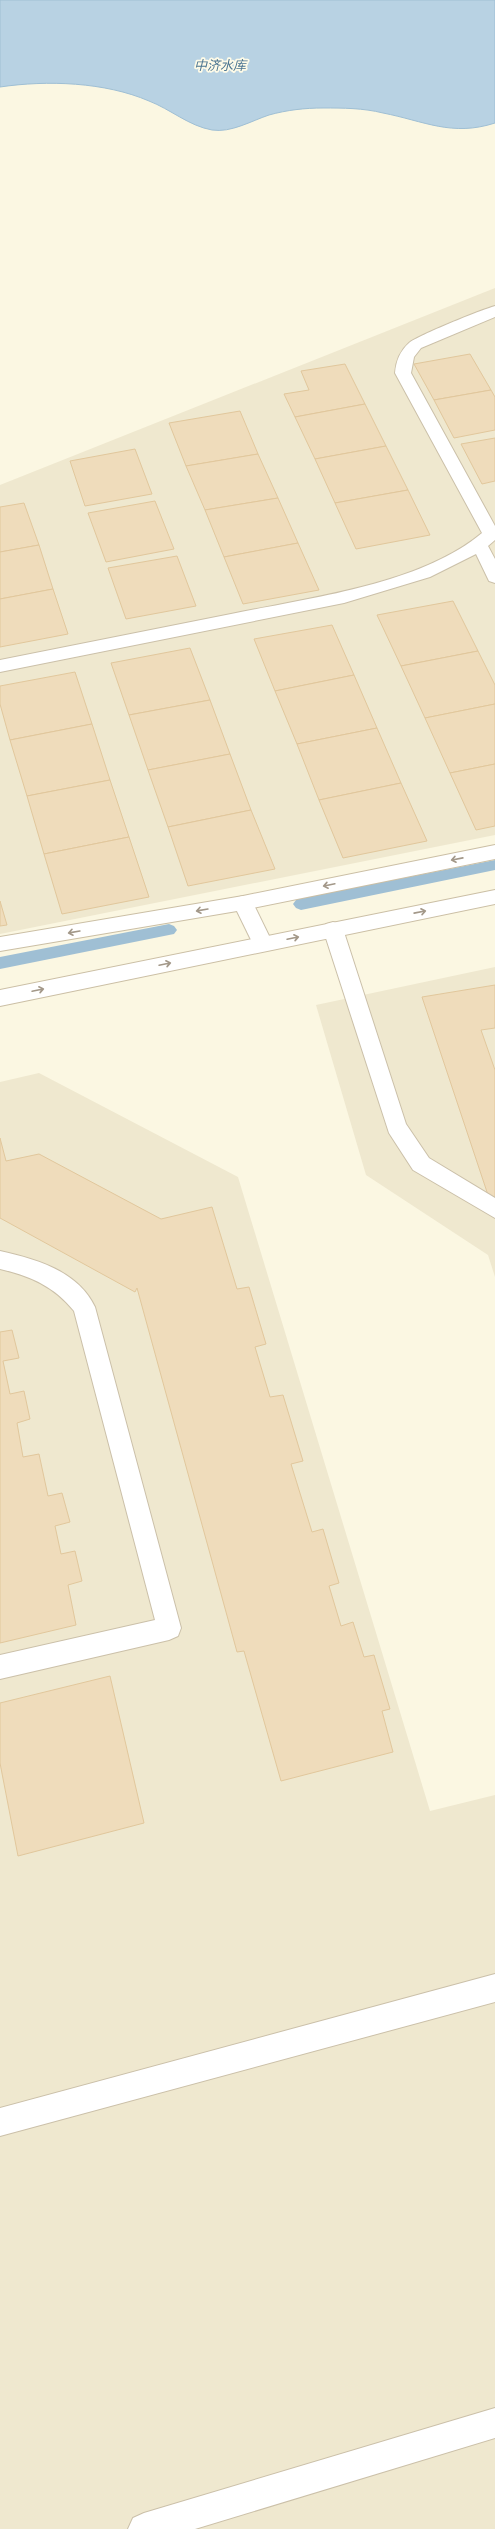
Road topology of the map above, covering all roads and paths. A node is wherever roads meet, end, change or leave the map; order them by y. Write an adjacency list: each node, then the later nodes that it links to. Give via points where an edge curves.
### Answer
1 (495, 312): 2 (street, via 416,345 407,352 403,361 403,372)
2 (489, 537): 3 (street); 4 (street, via 410,577 344,597)
3 (495, 577)
4 (0, 666)
5 (495, 852): 7 (street, one-way to 7)
6 (495, 897): 8 (street, one-way to 6)
7 (243, 903): 9 (street, one-way to 9); 10 (street)
8 (333, 929): 10 (street, one-way to 8); 12 (street, via 396,1127 421,1164)
9 (0, 944)
10 (263, 944): 11 (street, one-way to 10)
11 (0, 998)
12 (495, 1209)
13 (0, 1260): 14 (street, via 20,1264 59,1280 73,1292 84,1307 169,1628)
14 (0, 1667)
15 (495, 1988): 16 (street)
16 (0, 2122)
17 (495, 2423): 18 (street)
18 (144, 2529)

